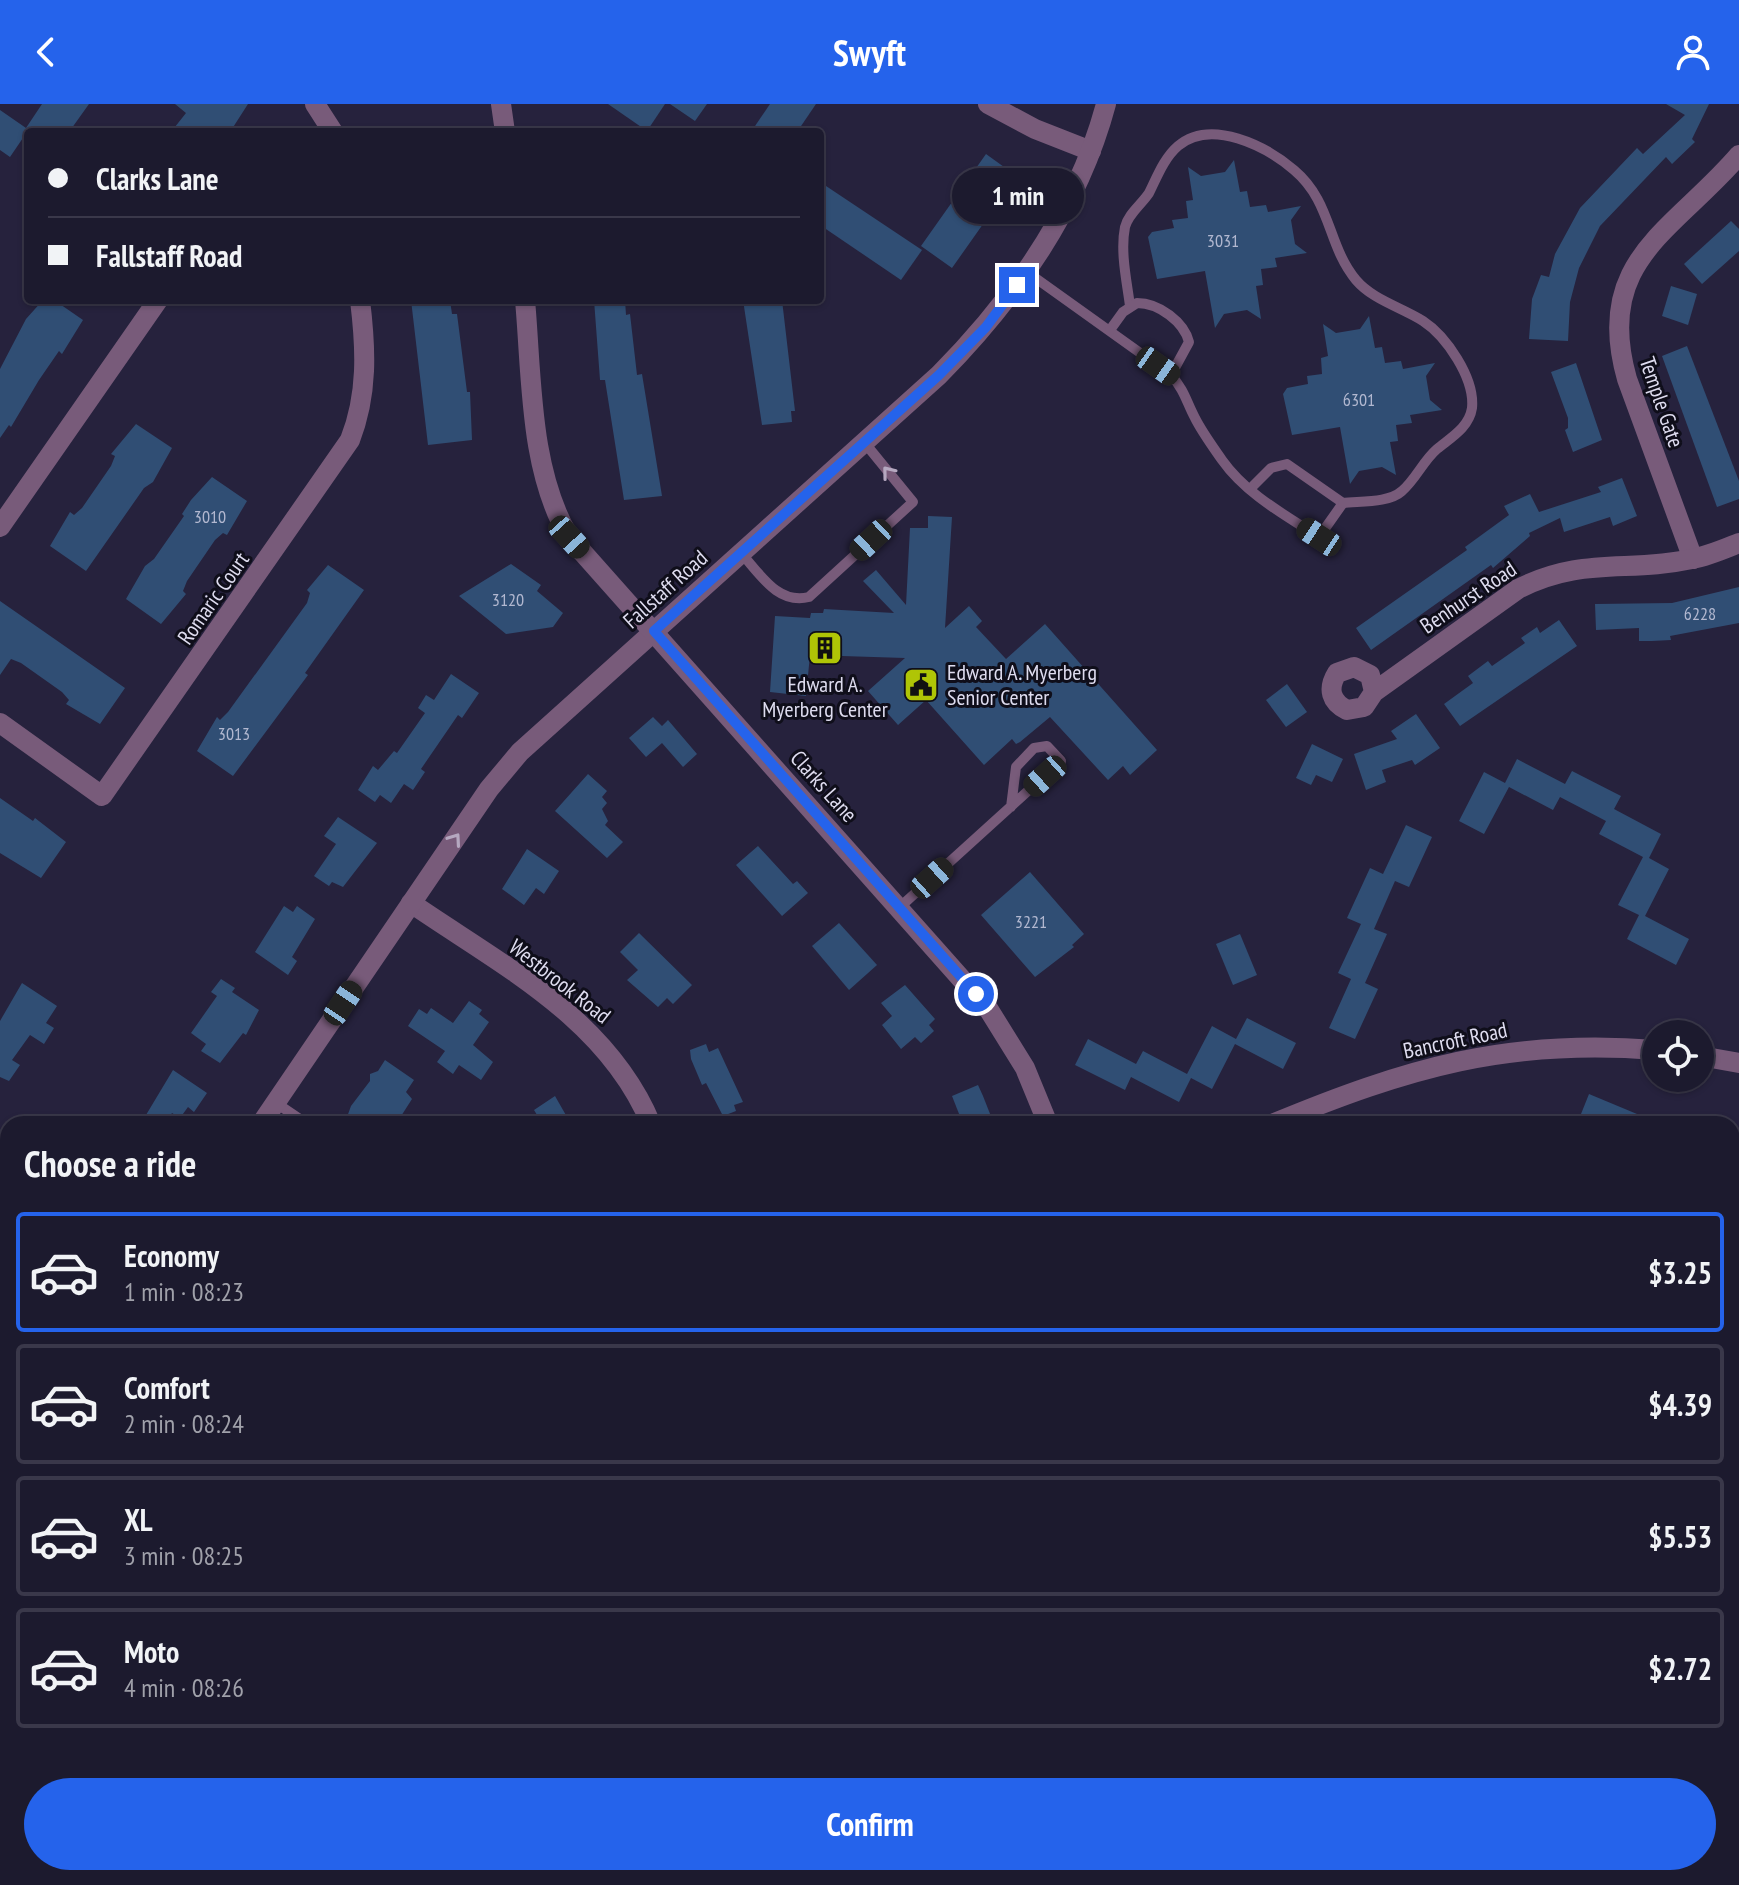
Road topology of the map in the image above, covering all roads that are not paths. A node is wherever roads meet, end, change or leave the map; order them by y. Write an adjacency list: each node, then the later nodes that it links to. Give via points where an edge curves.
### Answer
1 (315, 104): 5 (street)
2 (501, 104): 6 (street)
3 (988, 104): 7 (street)
4 (1106, 104): 7 (street, Fallstaff Road)
5 (330, 128)
6 (504, 128)
7 (1091, 151): 9 (street, Fallstaff Road, via 1066,208)
8 (1739, 155): 22 (street, Temple Gate, via 1654,238 1638,260 1620,304 1620,355)
9 (1027, 272): 14 (lane); 16 (street, Fallstaff Road, via 965,349)
10 (155, 304): 19 (street)
11 (360, 304): 25 (street, Romaric Court, via 365,368 359,418 350,440 102,796)
12 (525, 304): 23 (street, Clarks Lane, via 540,454 558,518)
13 (1130, 306): 14 (lane); 15 (lane, via 1154,306 1186,330 1186,352); 18 (lane, via 1127,220 1178,146 1214,134 1252,145 1294,170 1324,207 1351,274 1372,294 1434,329 1448,345 1470,392 1472,409 1466,423 1401,492)
14 (1110, 330): 15 (lane)
15 (1171, 375): 17 (lane, via 1186,392 1194,418 1222,460)
16 (864, 442): 21 (street, Fallstaff Road); 21 (lane, one-way to 16, via 784,596 809,597 913,502)
17 (1250, 489): 18 (lane, via 1271,468 1287,464); 18 (lane, via 1319,537)
18 (1343, 503)
19 (0, 527)
20 (1739, 543): 22 (street, Benhurst Road)
21 (741, 553): 23 (street, Fallstaff Road)
22 (1693, 559): 24 (street, Benhurst Road, via 1593,565 1542,577)
23 (654, 631): 27 (street, Fallstaff Road, one-way to 23, via 520,752); 28 (street, Clarks Lane)
24 (1374, 692)
25 (0, 723)
26 (1011, 807): 26 (lane, via 1061,761 1047,746 1034,748 1016,767); 28 (lane)
27 (411, 903): 32 (street, Fallstaff Road); 35 (street, Westbrook Road, via 591,1032 625,1073)
28 (900, 907): 36 (street, Clarks Lane, via 1009,1037)
29 (1642, 1050): 37 (street, Bancroft Road, via 1556,1047 1474,1056 1385,1080)
30 (1714, 1059): 31 (street)
31 (1739, 1063)
32 (276, 1103): 33 (street, Fallstaff Road); 34 (lane)
33 (267, 1116)
34 (295, 1116)
35 (647, 1116)
36 (1044, 1116)
37 (1293, 1116)

